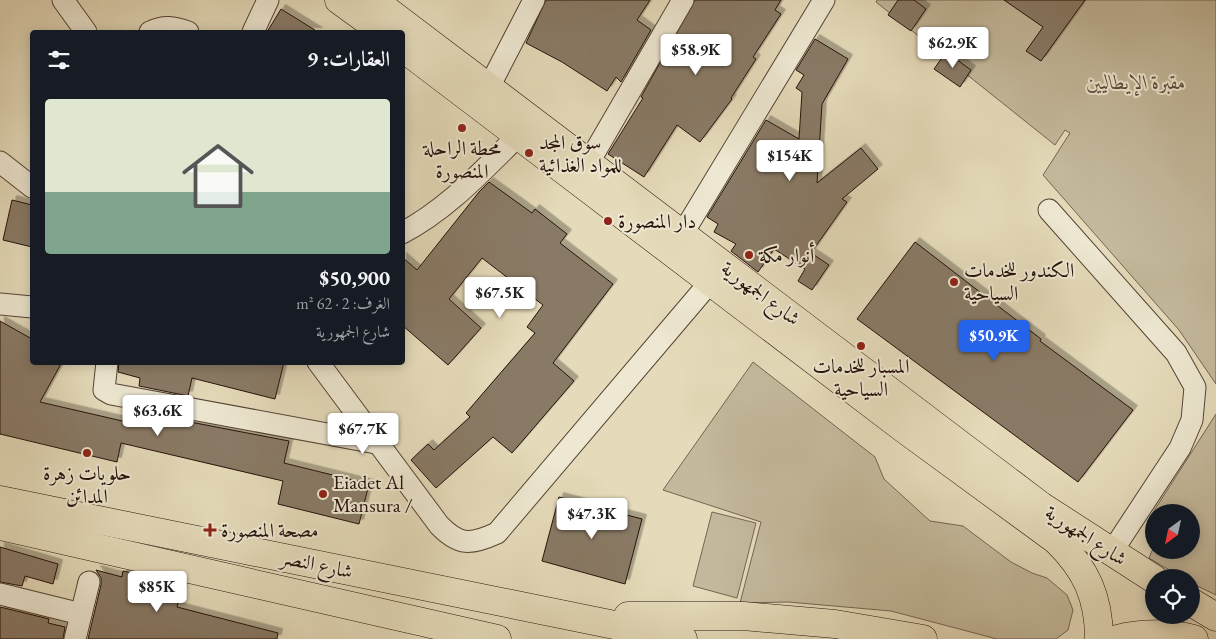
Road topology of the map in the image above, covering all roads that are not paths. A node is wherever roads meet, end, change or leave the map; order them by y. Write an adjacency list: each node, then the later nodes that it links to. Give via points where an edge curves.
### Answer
1 (63, 0): 8 (street)
2 (268, 0): 11 (street)
3 (339, 0): 12 (main road)
4 (374, 0): 14 (main road, شارع الجمهورية)
5 (534, 0): 14 (street)
6 (683, 0): 17 (street)
7 (824, 0): 21 (street)
8 (85, 30)
9 (154, 30): 10 (street, via 174,27)
10 (182, 30)
11 (254, 30)
12 (380, 30)
13 (405, 49): 15 (main road, شارع الجمهورية)
14 (489, 87): 17 (main road, شارع الجمهورية)
15 (520, 135): 20 (street, via 452,199 424,222); 22 (main road, شارع الجمهورية)
16 (0, 162): 18 (street)
17 (589, 162): 21 (main road, شارع الجمهورية)
18 (30, 185)
19 (1049, 210): 30 (street, via 1176,353 1195,387 1192,420 1180,448)
20 (405, 232)
21 (683, 233): 30 (main road, شارع الجمهورية, via 1041,506)
22 (711, 281): 27 (street, via 497,533 480,541 464,542 450,537); 42 (main road, شارع الجمهورية, via 1056,540 1074,558 1090,586 1099,615)
23 (0, 304): 24 (street)
24 (30, 307)
25 (106, 365): 27 (street, via 104,390 111,394)
26 (320, 365): 27 (street)
27 (376, 442)
28 (0, 500): 36 (main road, شارع النصر)
29 (0, 526): 39 (main road, شارع النصر)
30 (1111, 553): 31 (main road, شارع الجمهورية)
31 (1145, 574)
32 (89, 582): 35 (street)
33 (0, 594): 35 (street)
34 (1200, 607): 37 (main road)
35 (81, 614): 38 (street)
36 (574, 617): 40 (main road, شارع النصر); 41 (main road, via 743,616 835,624)
37 (1216, 617)
38 (75, 639)
39 (498, 639)
40 (683, 639)
41 (923, 639)
42 (1099, 639)
43 (1117, 639): 44 (main road, via 1144,634)
44 (1194, 639)

